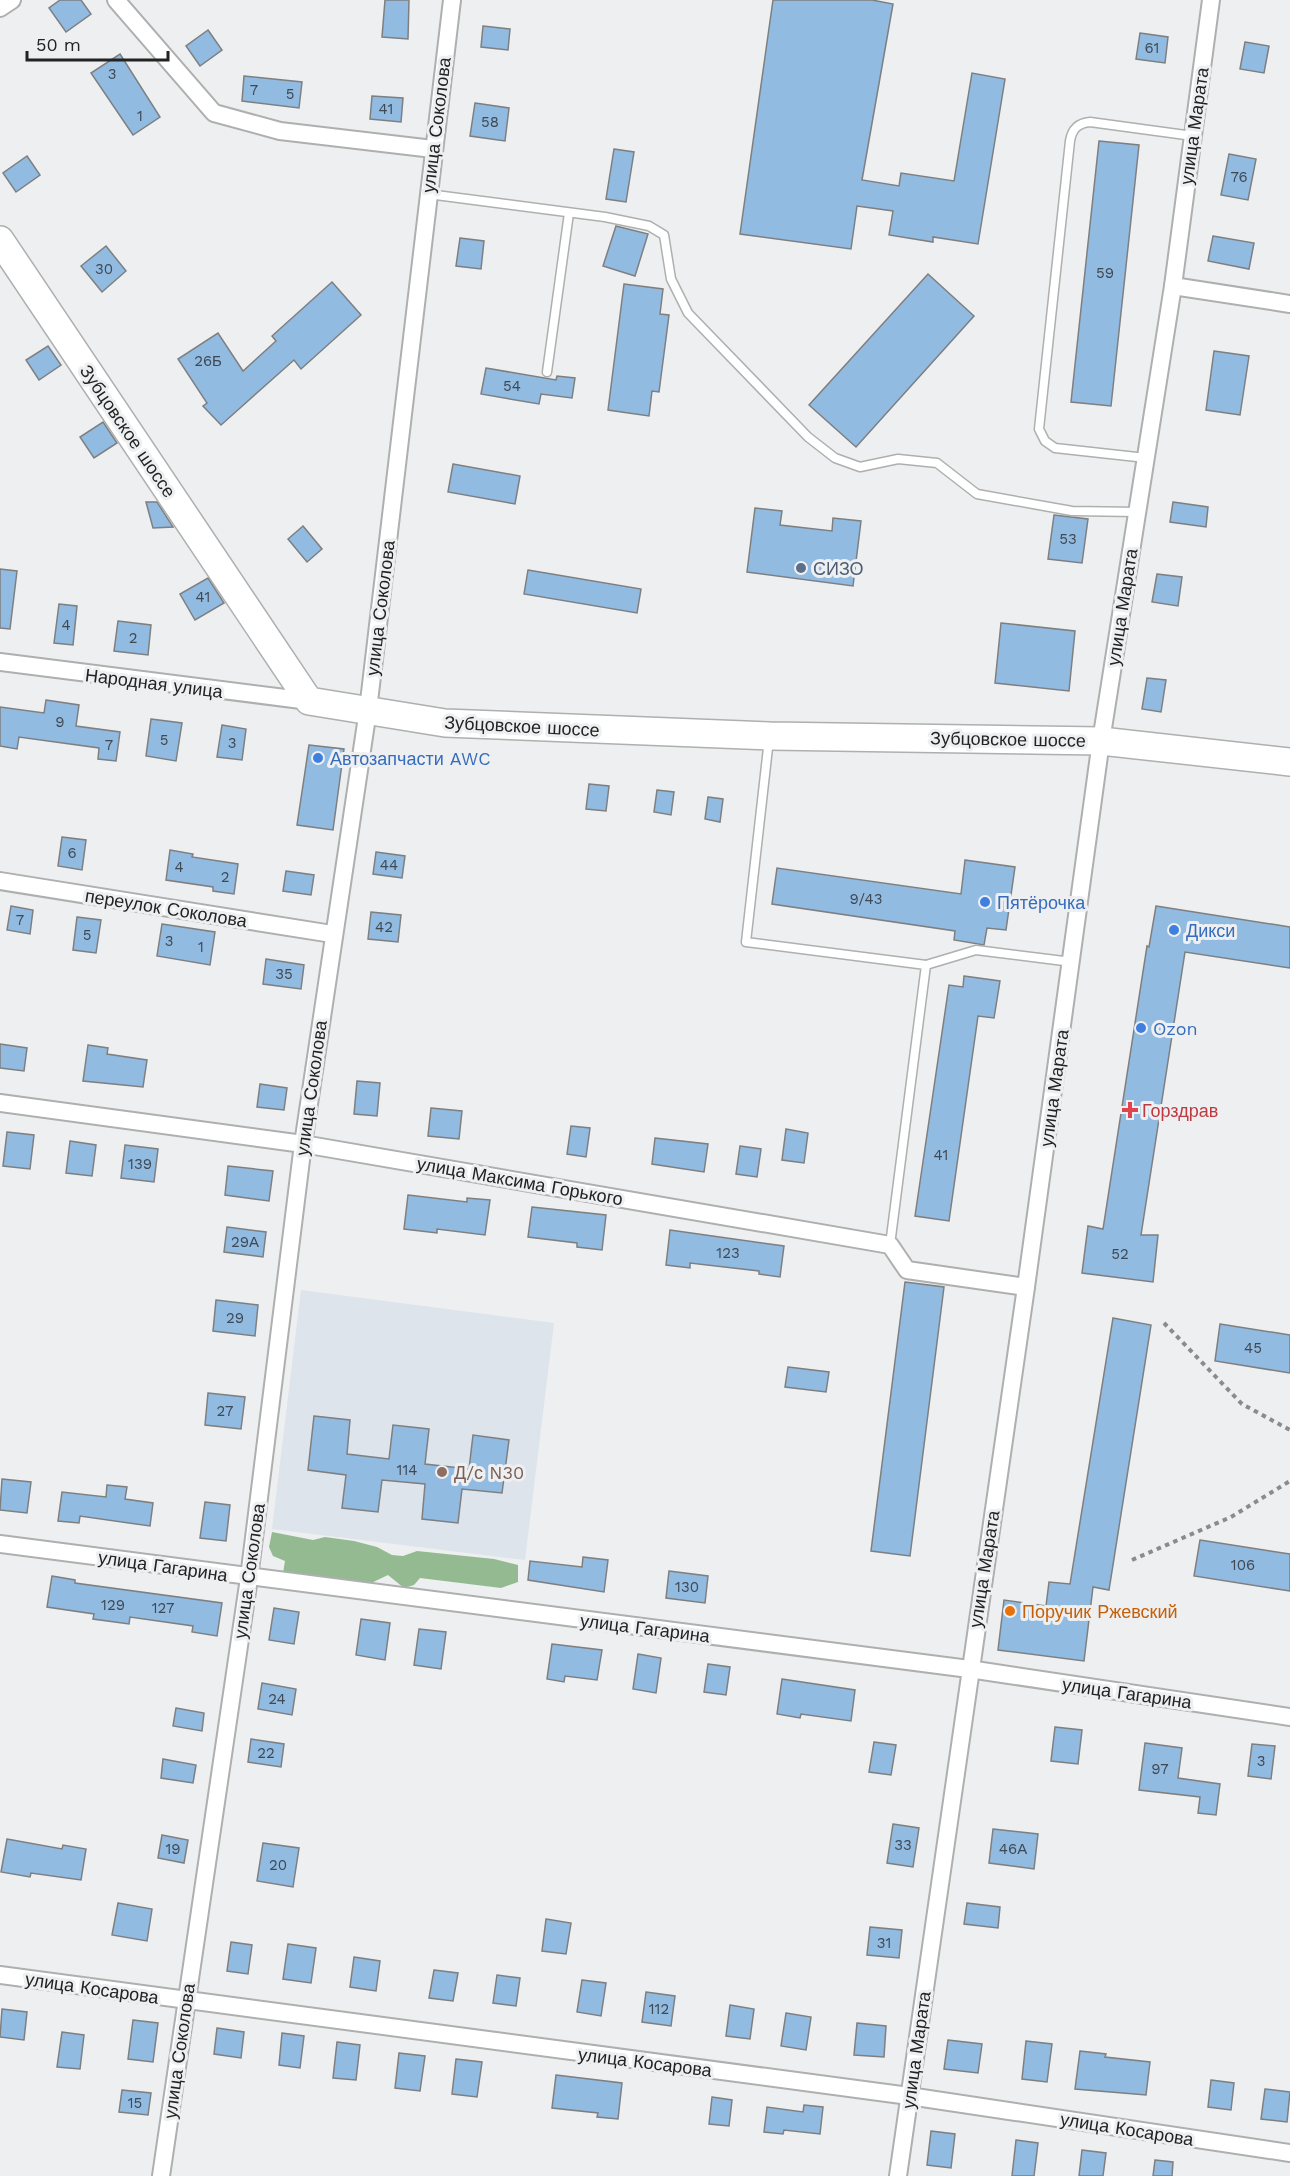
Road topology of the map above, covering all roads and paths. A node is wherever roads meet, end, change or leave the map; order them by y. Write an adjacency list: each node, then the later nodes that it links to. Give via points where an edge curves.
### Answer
1 (12, 0): 5 (street)
2 (116, 0): 7 (street, via 214,113 280,130)
3 (452, 0): 7 (street, улица Соколова)
4 (1211, 0): 6 (street, улица Марата)
5 (0, 8)
6 (1193, 136): 11 (street, улица Марата); 14 (lane, via 1085,122 1075,128 1070,141 1039,429 1045,441 1055,448)
7 (433, 149): 8 (street, улица Соколова)
8 (428, 194): 9 (lane); 18 (street, улица Соколова)
9 (569, 213): 13 (lane); 15 (lane, via 649,226 664,235 671,279 688,313 808,437 847,464 860,467 898,459 937,463 977,494 1072,511)
10 (0, 240): 17 (main road, Зубцовское шоссе)
11 (1173, 286): 12 (street); 14 (street, улица Марата)
12 (1290, 304)
13 (547, 372)
14 (1146, 459): 15 (street, улица Марата)
15 (1137, 512): 20 (street, улица Марата)
16 (0, 662): 17 (street, Народная улица)
17 (309, 701): 18 (main road, Зубцовское шоссе)
18 (368, 710): 19 (main road, Зубцовское шоссе, via 445,723); 23 (street, улица Соколова)
19 (770, 736): 20 (main road, Зубцовское шоссе); 25 (lane, via 746,942)
20 (1101, 741): 21 (main road, Зубцовское шоссе); 24 (street, улица Марата)
21 (1290, 762)
22 (0, 881): 23 (street, переулок Соколова)
23 (332, 934): 27 (street, улица Соколова)
24 (1072, 962): 25 (lane, via 976,950); 29 (street, улица Марата)
25 (926, 965): 28 (lane)
26 (0, 1103): 27 (street, улица Максима Горького)
27 (303, 1144): 28 (street, улица Максима Горького); 35 (street, улица Соколова)
28 (890, 1245): 29 (street, via 907,1270)
29 (1026, 1287): 36 (street, улица Марата)
30 (1164, 1323): 31 (path, via 1242,1404)
31 (1290, 1430)
32 (1290, 1480): 34 (path, via 1231,1516)
33 (0, 1544): 35 (street, улица Гагарина)
34 (1132, 1560)
35 (249, 1578): 36 (street, улица Гагарина); 39 (street, улица Соколова)
36 (969, 1670): 37 (street, улица Гагарина); 40 (street, улица Марата)
37 (1290, 1717)
38 (0, 1975): 39 (street, улица Косарова)
39 (186, 2002): 40 (street, улица Косарова); 42 (street, улица Соколова)
40 (909, 2096): 41 (street, улица Косарова); 43 (street, улица Марата)
41 (1290, 2153)
42 (161, 2176)
43 (898, 2176)

